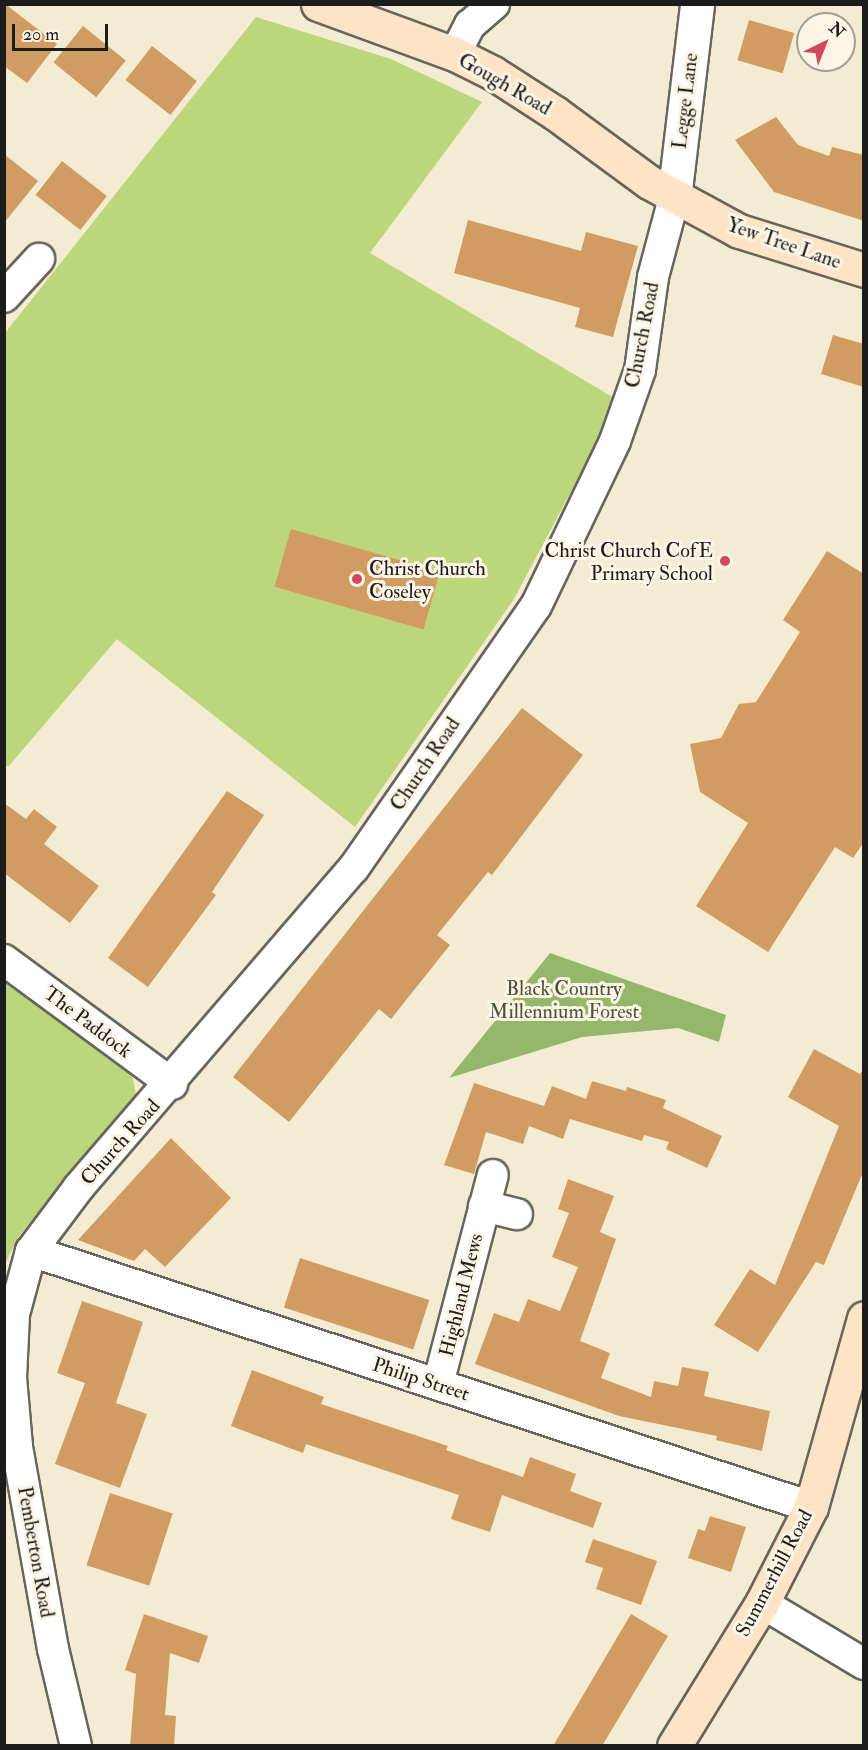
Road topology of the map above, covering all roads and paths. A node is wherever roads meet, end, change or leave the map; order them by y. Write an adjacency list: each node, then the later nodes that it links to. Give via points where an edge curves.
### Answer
1 (318, 4): 4 (main road, Gough Road)
2 (494, 4): 4 (street, via 470,25)
3 (697, 4): 5 (street, Legge Lane)
4 (455, 54): 5 (main road, Gough Road, via 523,91)
5 (674, 198): 7 (main road, Yew Tree Lane, via 739,231); 10 (street, Church Road, via 653,277 640,370 615,441 536,606 353,869)
6 (39, 259): 8 (street)
7 (864, 270)
8 (5, 293)
9 (4, 960): 10 (street, The Paddock)
10 (171, 1084): 14 (street, Church Road, via 80,1187)
11 (493, 1175): 12 (street, Highland Mews)
12 (484, 1206): 13 (street, Highland Mews); 17 (street, Highland Mews)
13 (517, 1214)
14 (31, 1251): 17 (street, Philip Street); 18 (street, Pemberton Road, via 14,1314)
15 (864, 1318): 16 (main road, Summerhill Road)
16 (856, 1366): 19 (main road, Summerhill Road)
17 (438, 1384): 19 (street, Philip Street)
18 (11, 1447): 22 (street, Pemberton Road)
19 (811, 1507): 20 (main road, Summerhill Road)
20 (762, 1603): 21 (street); 23 (main road, Summerhill Road)
21 (864, 1664)
22 (76, 1746)
23 (674, 1746)

